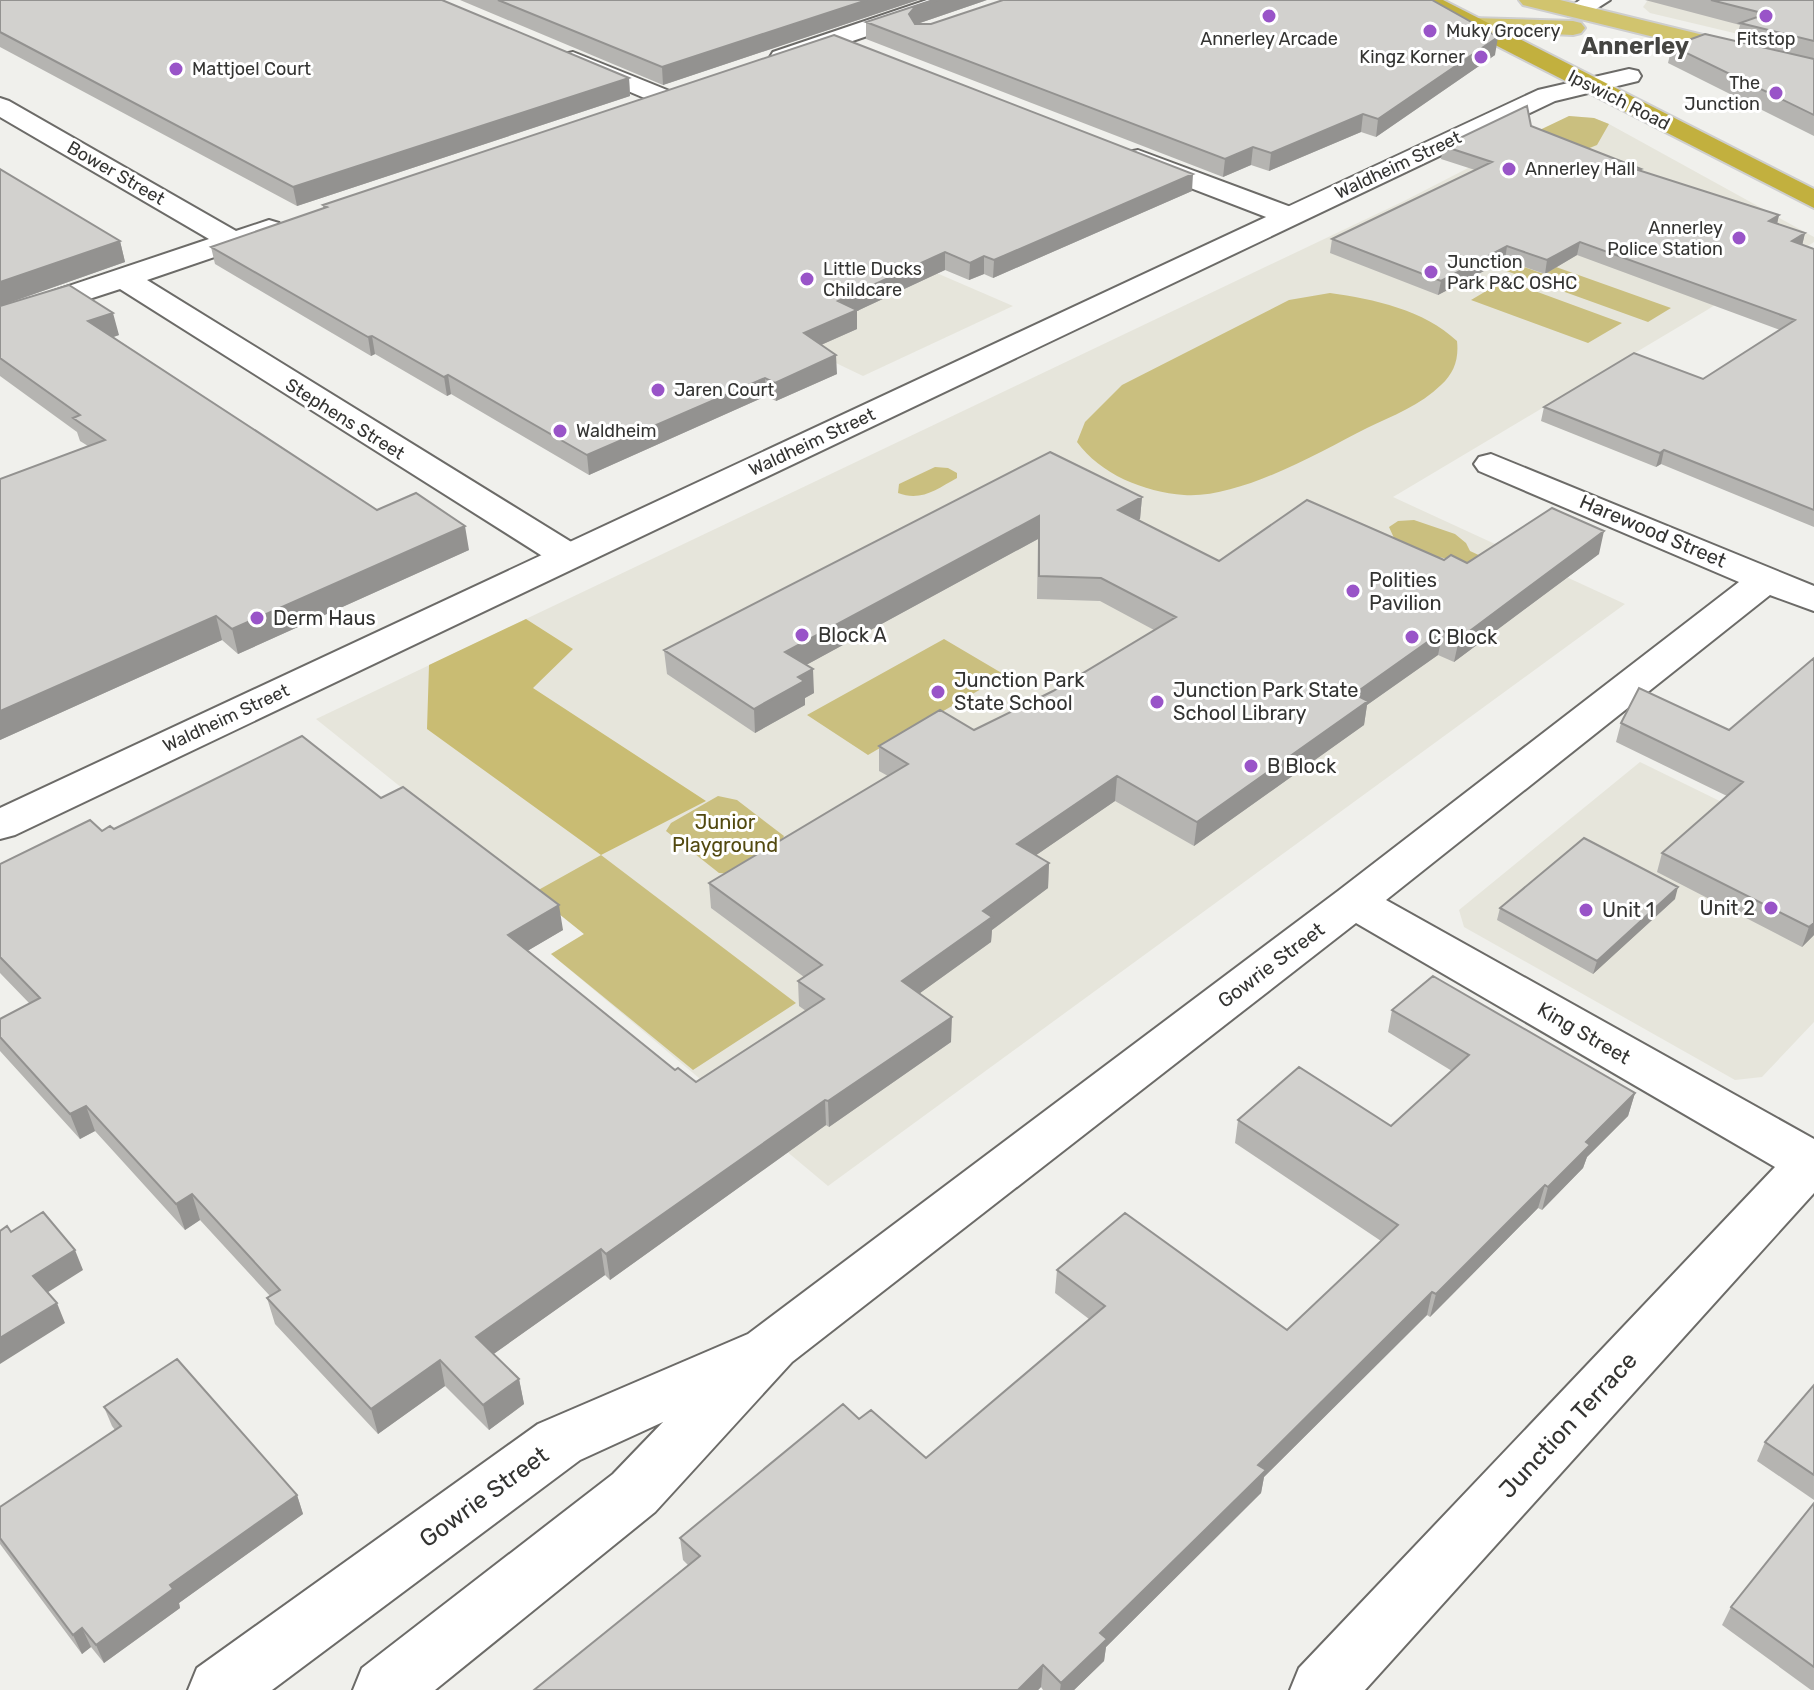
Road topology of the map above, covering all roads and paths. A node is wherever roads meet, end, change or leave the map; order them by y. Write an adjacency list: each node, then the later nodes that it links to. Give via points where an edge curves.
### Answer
1 (1425, 0): 5 (highway, Ipswich Road)
2 (1531, 0): 3 (main road)
3 (1587, 6): 8 (main road)
4 (957, 10): 7 (street); 7 (street, via 869,52)
5 (1477, 14): 6 (main road); 11 (highway, Ipswich Road)
6 (1530, 26): 8 (main road); 11 (highway, Ipswich Road)
7 (835, 39): 10 (street)
8 (1690, 41): 12 (main road)
9 (546, 48): 16 (street)
10 (760, 64)
11 (1587, 64): 13 (street, Waldheim Street); 20 (highway, Ipswich Road); 21 (street, Waldheim Street, via 1547,95)
12 (1814, 69)
13 (1629, 76): 15 (highway, Ipswich Road)
14 (692, 87): 16 (street)
15 (1656, 89)
16 (663, 97): 18 (street)
17 (0, 106): 23 (street, Bower Street)
18 (631, 108)
19 (1120, 151): 21 (street)
20 (1814, 200)
21 (1289, 216): 27 (street, Waldheim Street)
22 (300, 218): 23 (street)
23 (233, 241): 24 (street)
24 (123, 278): 25 (street); 27 (street, Stephens Street)
25 (0, 319)
26 (1491, 464): 28 (street, Harewood Street)
27 (568, 556): 30 (street, Waldheim Street)
28 (1767, 579): 29 (street, Harewood Street); 31 (street, Gowrie Street)
29 (1814, 600)
30 (0, 825)
31 (1354, 902): 32 (street, King Street); 33 (street, Gowrie Street)
32 (1813, 1162): 36 (street, Junction Terrace)
33 (772, 1346): 34 (street, Gowrie Street, via 559,1442); 35 (street, Gowrie Street, via 634,1493)
34 (220, 1690)
35 (385, 1690)
36 (1322, 1690)

